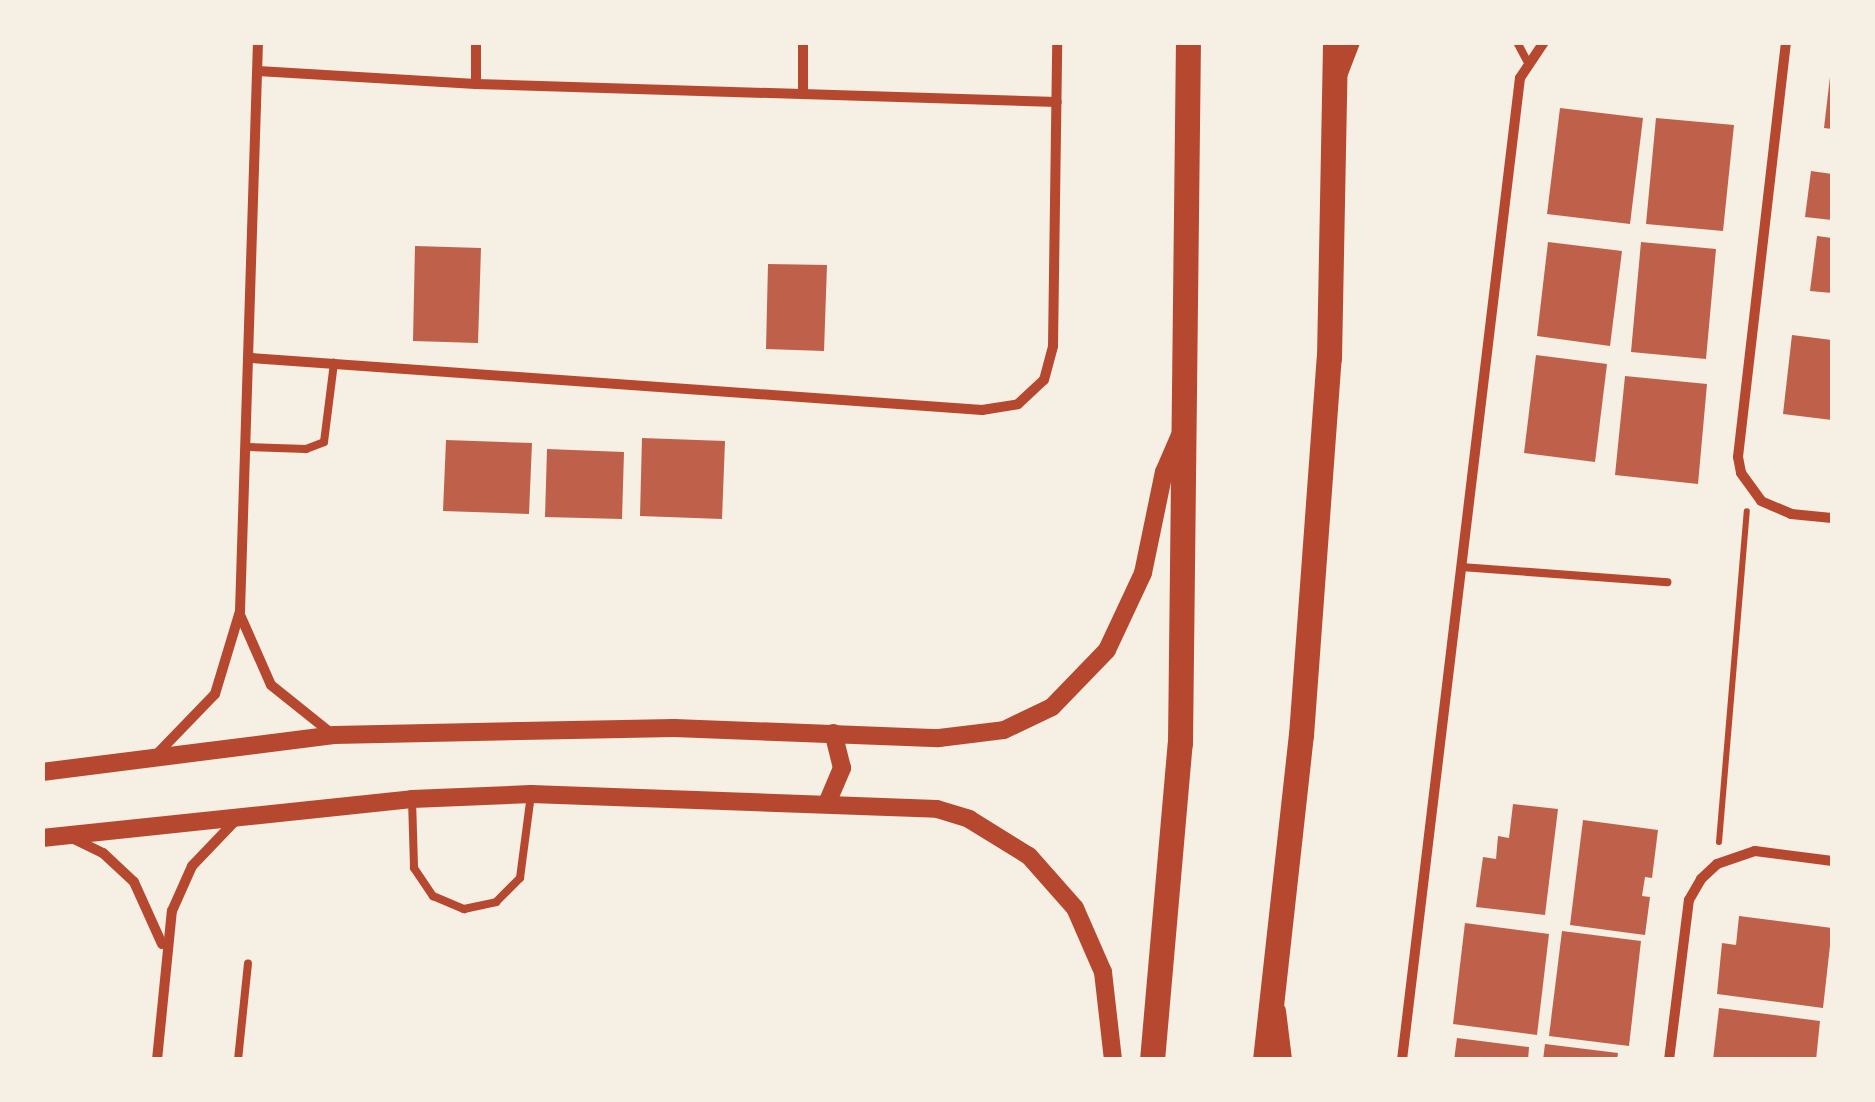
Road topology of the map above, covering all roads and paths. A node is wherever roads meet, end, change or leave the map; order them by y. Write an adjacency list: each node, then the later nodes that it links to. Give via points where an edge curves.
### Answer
1 (258, 42): 12 (street)
2 (476, 42): 14 (street)
3 (803, 42): 15 (street)
4 (1057, 42): 16 (street)
5 (1188, 42): 19 (main road)
6 (1335, 42): 13 (main road)
7 (1351, 42): 13 (street)
8 (1518, 42): 11 (lane)
9 (1544, 42): 11 (street)
10 (1786, 42): 21 (street, via 1738,442)
11 (1526, 61): 23 (street)
12 (258, 71): 14 (street); 17 (street)
13 (1334, 82): 40 (main road, via 1329,358 1301,734)
14 (476, 84): 15 (street)
15 (803, 92): 16 (street)
16 (1057, 102): 18 (street, via 1053,346 1044,380 1018,404 982,410)
17 (251, 358): 18 (street); 20 (street)
18 (334, 363): 20 (lane, via 324,442 306,450)
19 (1186, 426): 26 (street, via 1164,472 1133,600 1107,650 1072,690 1004,730 939,738); 44 (main road, via 1180,742)
20 (248, 446): 25 (street)
21 (1750, 488): 22 (street, via 1775,510); 37 (path)
22 (1832, 518)
23 (1461, 567): 24 (lane); 47 (street)
24 (1668, 582)
25 (240, 611): 27 (street, via 271,685); 28 (street, via 215,694)
26 (833, 733): 27 (street, via 655,728); 32 (street, via 842,768)
27 (334, 735): 28 (street)
28 (154, 756): 29 (street)
29 (42, 772)
30 (531, 794): 31 (street); 31 (lane, via 520,878 496,902 464,909 433,896 414,868); 32 (street)
31 (412, 799): 33 (street)
32 (828, 801): 43 (street, via 937,810 969,819 1029,856 1092,939 1110,1007)
33 (244, 814): 34 (street); 38 (street, via 192,866 172,911)
34 (66, 835): 35 (street); 38 (street, via 104,853 134,882 155,918)
35 (42, 838)
36 (1832, 861): 37 (street, via 1756,851)
37 (1718, 864): 48 (street, via 1689,900)
38 (164, 960): 41 (street)
39 (248, 964): 42 (lane)
40 (1273, 988): 45 (main road); 46 (street)
41 (157, 1060)
42 (238, 1060)
43 (1113, 1060)
44 (1152, 1060)
45 (1264, 1060)
46 (1283, 1060)
47 (1402, 1060)
48 (1669, 1060)

